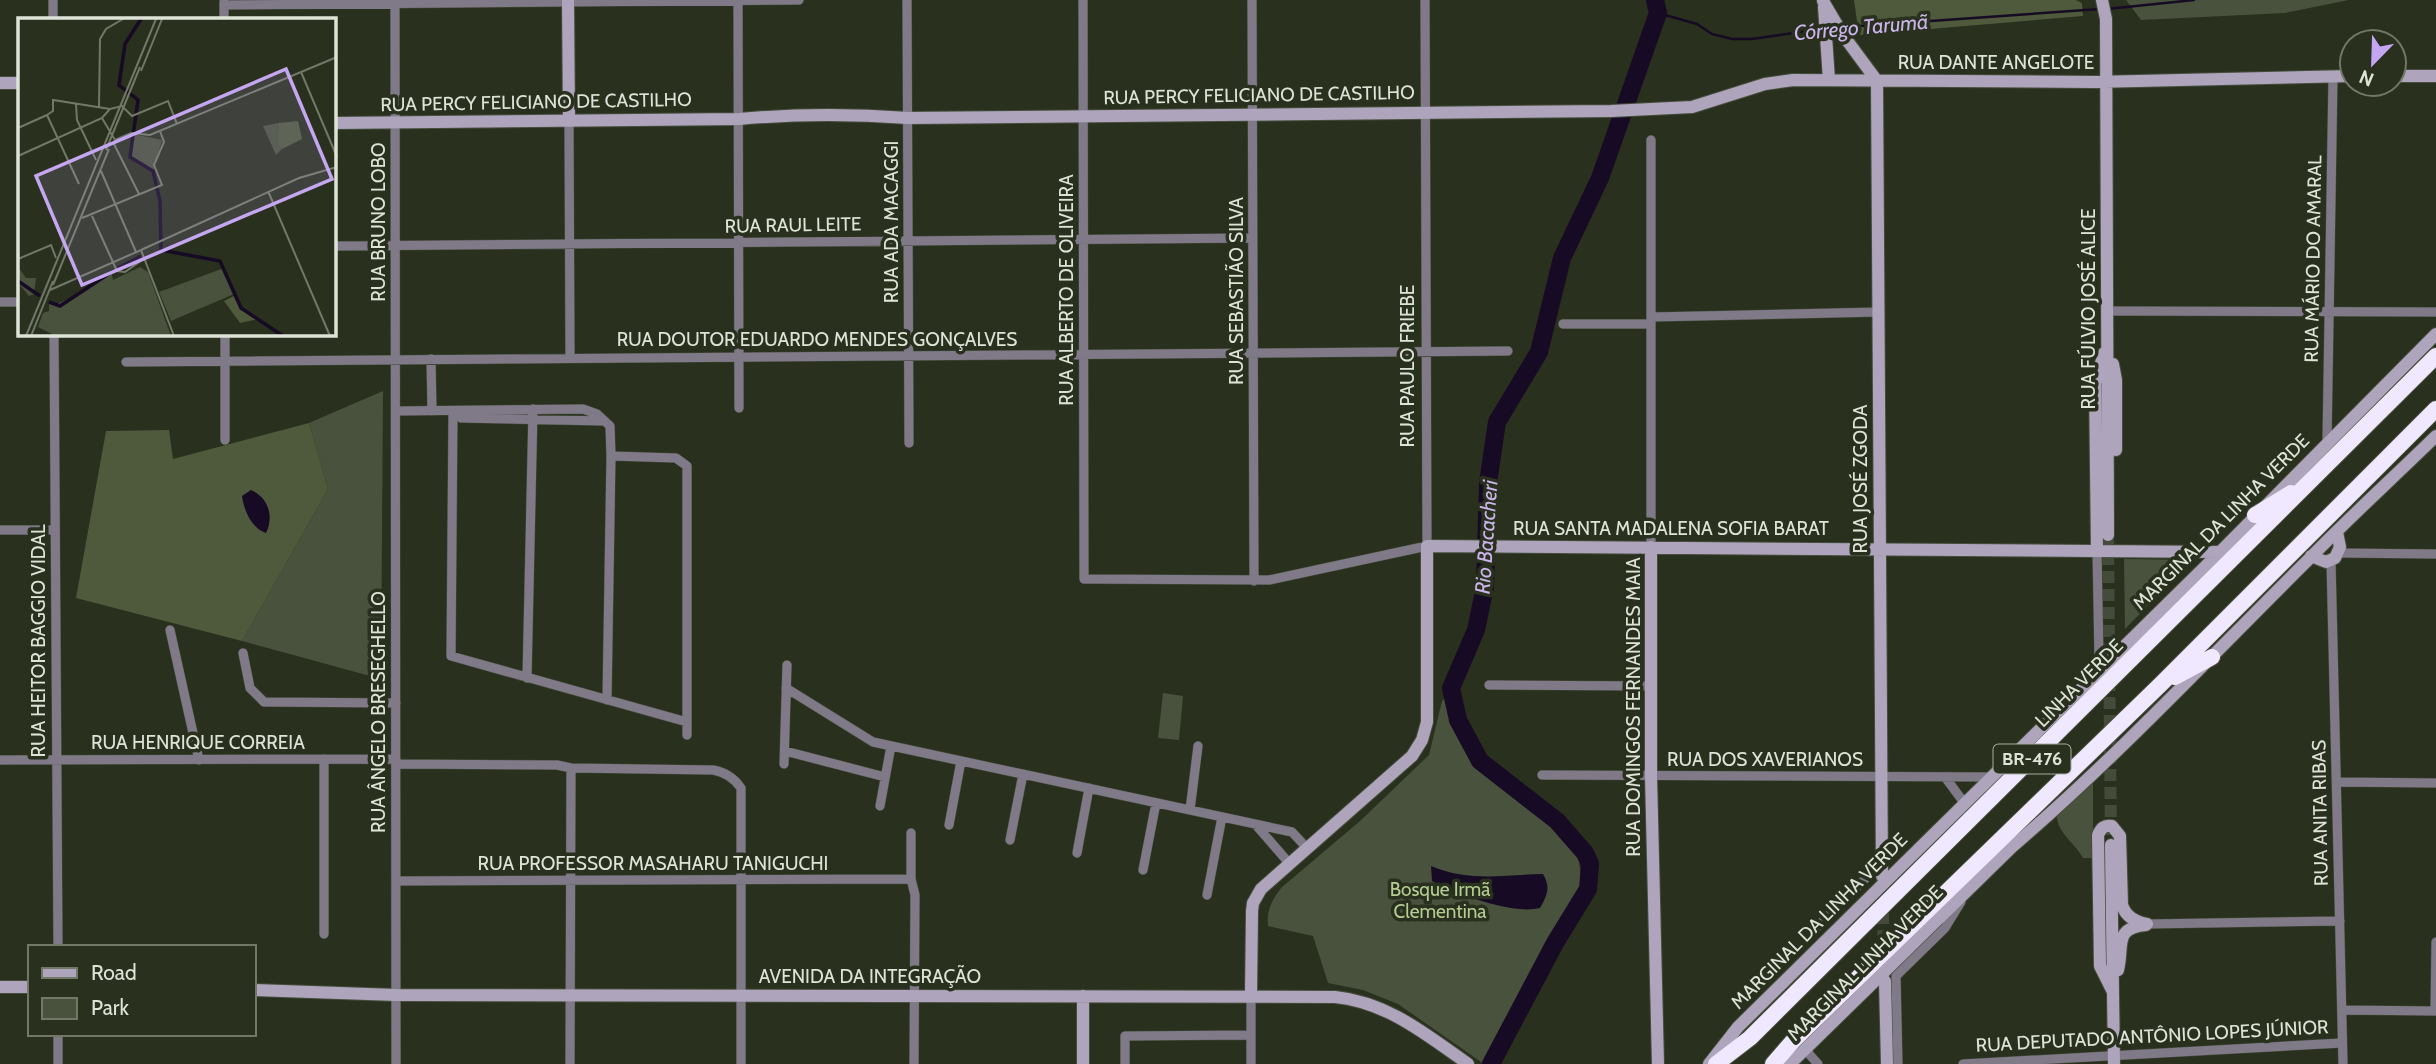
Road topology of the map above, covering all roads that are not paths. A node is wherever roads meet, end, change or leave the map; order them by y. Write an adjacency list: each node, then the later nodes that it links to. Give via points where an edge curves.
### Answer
1 (53, 0): 13 (street)
2 (738, 0): 3 (street); 8 (street); 29 (street)
3 (799, 0)
4 (907, 0): 28 (street, RUA ADA MACAGGI)
5 (1083, 0): 27 (street, RUA ALBERTO DE OLIVEIRA)
6 (1252, 0): 26 (street, RUA SEBASTIÃO SILVA)
7 (1424, 0): 25 (street, RUA PAULO FRIEBE)
8 (568, 1): 12 (street); 30 (main road)
9 (1823, 1): 14 (main road)
10 (2107, 1): 21 (main road, RUA FÚLVIO JOSÉ ALICE)
11 (224, 2): 12 (street)
12 (395, 2): 32 (street, RUA BRUNO LOBO)
13 (53, 18)
14 (1829, 18): 19 (main road); 20 (main road)
15 (2333, 76): 16 (main road, RUA DANTE ANGELOTE); 21 (main road, RUA DANTE ANGELOTE); 44 (street, RUA MÁRIO DO AMARAL)
16 (2338, 76)
17 (2408, 76): 18 (main road)
18 (2436, 76)
19 (1829, 80): 20 (main road, RUA DANTE ANGELOTE); 24 (main road, RUA DANTE ANGELOTE, via 1779,81 1692,107)
20 (1877, 81): 21 (main road, RUA DANTE ANGELOTE); 45 (main road, RUA JOSÉ ZGODA)
21 (2106, 82): 43 (main road, RUA FÚLVIO JOSÉ ALICE)
22 (0, 83): 23 (main road)
23 (18, 83)
24 (1644, 110): 25 (main road, RUA PERCY FELICIANO DE CASTILHO)
25 (1425, 113): 26 (main road, RUA PERCY FELICIANO DE CASTILHO); 54 (street, RUA PAULO FRIEBE)
26 (1252, 114): 27 (main road, RUA PERCY FELICIANO DE CASTILHO); 34 (street, RUA SEBASTIÃO SILVA)
27 (1083, 116): 28 (main road, RUA PERCY FELICIANO DE CASTILHO); 35 (street, RUA ALBERTO DE OLIVEIRA)
28 (908, 118): 29 (main road, RUA PERCY FELICIANO DE CASTILHO, via 872,123); 36 (street, RUA ADA MACAGGI)
29 (739, 120): 30 (main road, RUA PERCY FELICIANO DE CASTILHO); 37 (street)
30 (569, 121): 32 (main road, RUA PERCY FELICIANO DE CASTILHO); 38 (street)
31 (336, 123): 32 (main road, RUA PERCY FELICIANO DE CASTILHO)
32 (395, 123): 40 (street, RUA BRUNO LOBO)
33 (1651, 140): 47 (street, RUA DOMINGOS FERNANDES MAIA)
34 (1253, 238): 35 (street, RUA RAUL LEITE); 55 (street, RUA SEBASTIÃO SILVA)
35 (1083, 240): 36 (street, RUA RAUL LEITE); 56 (street, RUA ALBERTO DE OLIVEIRA)
36 (908, 241): 37 (street, RUA RAUL LEITE); 57 (street, RUA ADA MACAGGI)
37 (739, 243): 38 (street, RUA RAUL LEITE); 59 (street)
38 (569, 244): 40 (street, RUA RAUL LEITE); 60 (street)
39 (336, 246): 40 (street, RUA RAUL LEITE)
40 (395, 246): 62 (street, RUA BRUNO LOBO)
41 (0, 302): 42 (street)
42 (18, 302)
43 (2107, 311): 44 (street); 52 (main road, RUA FÚLVIO JOSÉ ALICE)
44 (2330, 311): 46 (street); 73 (street, RUA MÁRIO DO AMARAL)
45 (1878, 312): 47 (street); 84 (main road, RUA JOSÉ ZGODA)
46 (2436, 312)
47 (1651, 321): 48 (street); 83 (street, RUA DOMINGOS FERNANDES MAIA)
48 (1563, 324)
49 (2436, 334): 73 (main road, MARGINAL DA LINHA VERDE)
50 (54, 336): 79 (street, RUA HEITOR BAGGIO VIDAL)
51 (225, 336): 63 (street)
52 (2107, 347): 81 (main road, RUA FÚLVIO JOSÉ ALICE); 85 (main road, via 2095,383); 86 (main road, via 2116,380)
53 (1508, 351): 54 (street, RUA DOUTOR EDUARDO MENDES GONÇALVES)
54 (1426, 352): 55 (street, RUA DOUTOR EDUARDO MENDES GONÇALVES); 82 (street, RUA PAULO FRIEBE)
55 (1253, 353): 56 (street, RUA DOUTOR EDUARDO MENDES GONÇALVES); 92 (street, RUA SEBASTIÃO SILVA)
56 (1083, 354): 57 (street, RUA DOUTOR EDUARDO MENDES GONÇALVES); 91 (street, RUA ALBERTO DE OLIVEIRA)
57 (909, 356): 59 (street, RUA DOUTOR EDUARDO MENDES GONÇALVES); 74 (street, RUA ADA MACAGGI)
58 (2436, 356): 76 (highway, LINHA VERDE / BR-476)
59 (739, 357): 60 (street, RUA DOUTOR EDUARDO MENDES GONÇALVES); 65 (street)
60 (570, 358): 61 (street, RUA DOUTOR EDUARDO MENDES GONÇALVES)
61 (431, 359): 62 (street, RUA DOUTOR EDUARDO MENDES GONÇALVES); 68 (street)
62 (395, 360): 63 (street, RUA DOUTOR EDUARDO MENDES GONÇALVES); 67 (street, RUA ÂNGELO BRESEGHELLO)
63 (225, 361): 64 (street, RUA DOUTOR EDUARDO MENDES GONÇALVES); 72 (street)
64 (126, 362)
65 (739, 408)
66 (2436, 409): 101 (highway, BR-476)
67 (396, 411): 68 (street); 104 (street, RUA ÂNGELO BRESEGHELLO)
68 (432, 411): 69 (street)
69 (453, 411): 70 (street, via 461,418); 98 (street, via 450,652 456,659)
70 (533, 414): 75 (street, via 606,421 611,431); 98 (street)
71 (2436, 436): 80 (main road)
72 (225, 440)
73 (2327, 442): 77 (main road, MARGINAL DA LINHA VERDE)
74 (909, 443)
75 (611, 456): 103 (street); 105 (street, via 676,458 687,467)
76 (2314, 479): 77 (highway); 185 (highway, LINHA VERDE / BR-476, via 1750,1038)
77 (2255, 515): 87 (main road, MARGINAL DA LINHA VERDE)
78 (0, 530): 79 (street)
79 (55, 530): 112 (street, RUA HEITOR BAGGIO VIDAL)
80 (2336, 531): 89 (main road); 90 (main road, via 2340,547)
81 (2108, 535)
82 (1427, 546): 83 (main road, RUA SANTA MADALENA SOFIA BARAT); 92 (street, RUA SANTA MADALENA SOFIA BARAT); 138 (main road, RUA PAULO FRIEBE, via 1425,732 1412,756)
83 (1651, 547): 84 (main road, RUA SANTA MADALENA SOFIA BARAT); 100 (main road, RUA DOMINGOS FERNANDES MAIA)
84 (1880, 549): 85 (main road, RUA SANTA MADALENA SOFIA BARAT); 123 (main road, RUA JOSÉ ZGODA)
85 (2097, 551): 86 (main road, RUA SANTA MADALENA SOFIA BARAT); 96 (street)
86 (2117, 551): 87 (main road, RUA SANTA MADALENA SOFIA BARAT)
87 (2220, 552): 121 (main road, MARGINAL DA LINHA VERDE)
88 (2436, 554): 90 (street)
89 (2311, 556): 90 (main road, via 2320,562); 95 (main road)
90 (2335, 557): 125 (street, RUA ANITA RIBAS)
91 (1084, 579): 92 (street, RUA SANTA MADALENA SOFIA BARAT)
92 (1254, 581)
93 (170, 630): 113 (street)
94 (243, 653): 104 (street, via 250,688 264,702)
95 (2212, 657): 101 (highway); 148 (main road)
96 (2099, 658)
97 (786, 665): 102 (street)
98 (527, 678): 103 (street)
99 (1489, 685): 100 (street)
100 (1651, 685): 120 (main road, RUA DOMINGOS FERNANDES MAIA)
101 (2160, 685): 186 (highway, BR-476)
102 (786, 688): 107 (street, via 873,742); 109 (street)
103 (607, 700): 105 (street)
104 (396, 703): 115 (street, RUA ÂNGELO BRESEGHELLO)
105 (687, 722): 106 (street)
106 (687, 735)
107 (891, 746): 114 (street); 122 (street)
108 (1198, 746): 131 (street)
109 (785, 751): 116 (street); 122 (street)
110 (324, 759): 113 (street, RUA HENRIQUE CORREIA); 115 (street, RUA HENRIQUE CORREIA); 153 (street)
111 (0, 760): 112 (street, RUA HENRIQUE CORREIA)
112 (56, 760): 113 (street, RUA HENRIQUE CORREIA); 155 (street, RUA HEITOR BAGGIO VIDAL)
113 (198, 760)
114 (961, 761): 118 (street); 134 (street)
115 (396, 762): 117 (street, RUA HENRIQUE CORREIA); 146 (street, RUA ÂNGELO BRESEGHELLO)
116 (785, 764)
117 (571, 768): 145 (street, RUA HENRIQUE CORREIA, via 713,770 730,776 741,788); 147 (street)
118 (1023, 774): 127 (street); 136 (street)
119 (1542, 775): 120 (street, RUA DOS XAVERIANOS)
120 (1651, 776): 123 (street, RUA DOS XAVERIANOS); 183 (main road, RUA DOMINGOS FERNANDES MAIA)
121 (1992, 776): 124 (street, RUA DOS XAVERIANOS); 129 (main road, MARGINAL DA LINHA VERDE)
122 (885, 777): 130 (street)
123 (1881, 777): 124 (street, RUA DOS XAVERIANOS); 141 (main road, RUA JOSÉ ZGODA)
124 (1945, 777): 129 (street)
125 (2337, 782): 126 (street); 150 (street, RUA ANITA RIBAS)
126 (2436, 783)
127 (1089, 788): 128 (street); 139 (street)
128 (1156, 803): 131 (street); 142 (street)
129 (1965, 804): 184 (main road, MARGINAL DA LINHA VERDE, via 1738,1027)
130 (880, 806)
131 (1190, 810): 132 (street)
132 (1222, 817): 133 (street); 149 (street)
133 (1255, 824): 138 (street, via 1292,832); 140 (street)
134 (949, 825)
135 (911, 834): 144 (street)
136 (1010, 841)
137 (2111, 845): 160 (main road)
138 (1307, 848): 140 (main road)
139 (1077, 853)
140 (1289, 863): 166 (main road, via 1267,882 1253,904)
141 (1881, 863): 143 (main road, RUA JOSÉ ZGODA); 152 (street)
142 (1143, 870)
143 (1882, 876)
144 (911, 879): 145 (street, RUA PROFESSOR MASAHARU TANIGUCHI); 164 (street, via 915,895)
145 (741, 880): 147 (street, RUA PROFESSOR MASAHARU TANIGUCHI); 163 (street)
146 (396, 881): 147 (street, RUA PROFESSOR MASAHARU TANIGUCHI); 161 (street, RUA ÂNGELO BRESEGHELLO)
147 (570, 881): 162 (street)
148 (1967, 889): 172 (main road, MARGINAL LINHA VERDE); 190 (street, via 1945,928 1896,976)
149 (1207, 895)
150 (2340, 921): 151 (street); 167 (street, RUA ANITA RIBAS)
151 (2147, 925): 160 (main road, via 2127,929 2122,937); 160 (main road, via 2124,911 2120,836 2106,825 2098,835 2100,965)
152 (1814, 930)
153 (324, 934)
154 (2436, 942): 168 (street)
155 (58, 945)
156 (1885, 981): 189 (main road)
157 (0, 987): 158 (main road)
158 (28, 987)
159 (256, 990): 161 (main road, AVENIDA DA INTEGRAÇÃO)
160 (2112, 990): 173 (main road)
161 (396, 995): 162 (main road, AVENIDA DA INTEGRAÇÃO); 175 (street, RUA ÂNGELO BRESEGHELLO)
162 (570, 995): 163 (main road, AVENIDA DA INTEGRAÇÃO); 176 (street)
163 (741, 996): 164 (main road, AVENIDA DA INTEGRAÇÃO); 177 (street)
164 (914, 996): 165 (main road, AVENIDA DA INTEGRAÇÃO); 178 (street)
165 (1083, 996): 166 (main road, AVENIDA DA INTEGRAÇÃO); 179 (main road)
166 (1251, 996): 169 (street); 182 (main road, AVENIDA DA INTEGRAÇÃO, via 1335,996 1362,1001 1402,1019)
167 (2342, 1010): 168 (street); 171 (street, RUA ANITA RIBAS)
168 (2436, 1011)
169 (1251, 1035): 180 (street, via 1125,1036); 181 (street)
170 (58, 1036): 174 (street)
171 (2343, 1043): 173 (street, RUA DEPUTADO ANTÔNIO LOPES JÚNIOR); 192 (street, RUA ANITA RIBAS)
172 (1807, 1047): 187 (main road, MARGINAL LINHA VERDE); 188 (street)
173 (2114, 1060): 191 (street, RUA DEPUTADO ANTÔNIO LOPES JÚNIOR)
174 (58, 1064)
175 (396, 1064)
176 (570, 1064)
177 (741, 1064)
178 (914, 1064)
179 (1083, 1064)
180 (1125, 1064)
181 (1251, 1064)
182 (1468, 1064)
183 (1658, 1064)
184 (1709, 1064)
185 (1716, 1064)
186 (1773, 1064)
187 (1790, 1064)
188 (1818, 1064)
189 (1887, 1064)
190 (1898, 1064)
191 (1963, 1064)
192 (2343, 1064)

